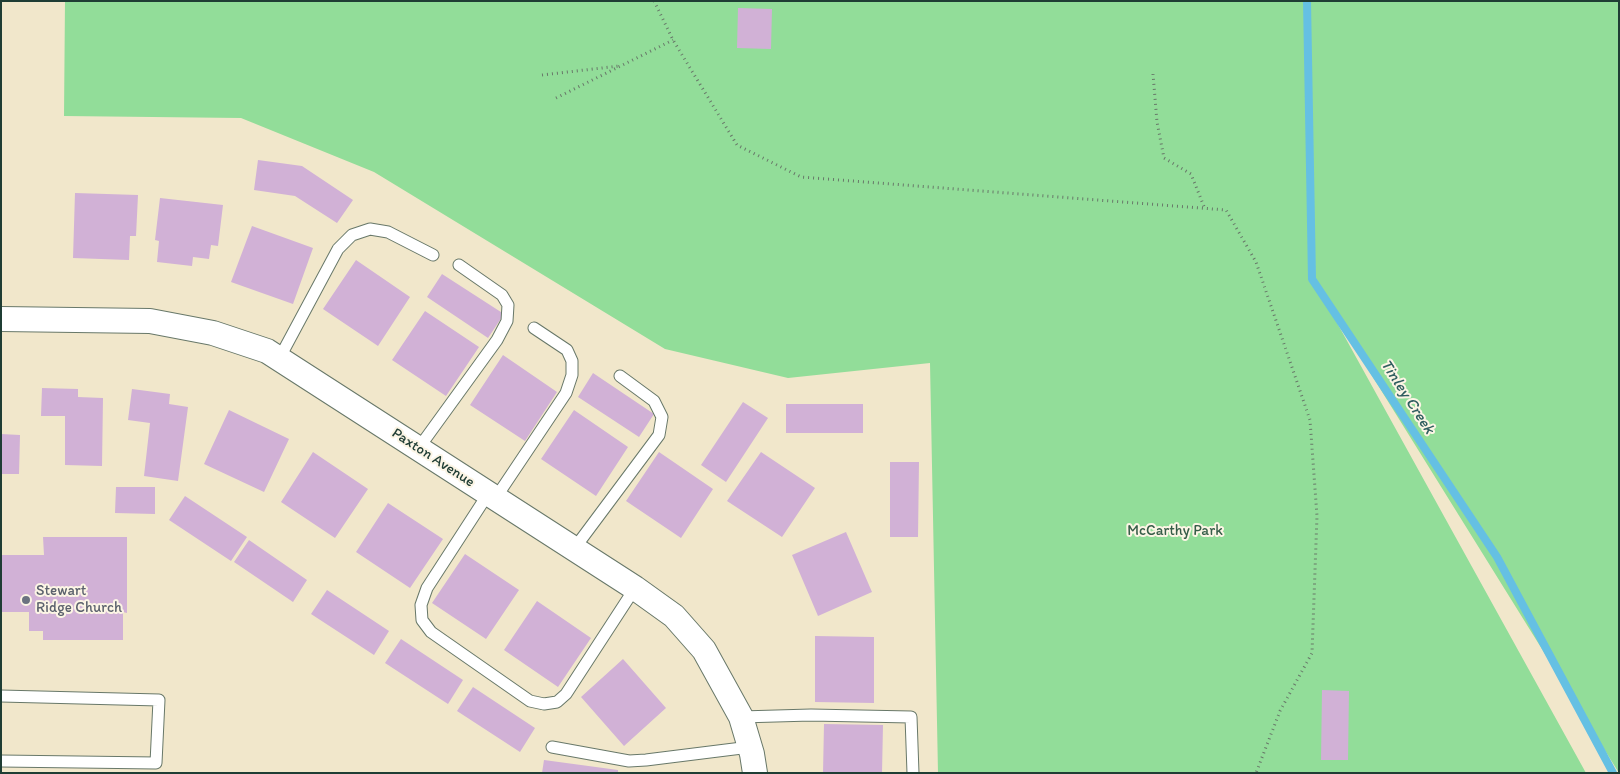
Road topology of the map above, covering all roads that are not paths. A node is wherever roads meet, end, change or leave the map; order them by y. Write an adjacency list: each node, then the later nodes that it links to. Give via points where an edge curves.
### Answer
1 (434, 255): 5 (lane, via 388,232 370,229 352,235 338,250)
2 (459, 265): 7 (lane, via 502,295 508,305 506,321 496,340)
3 (1, 320): 5 (street, Paxton Avenue, via 150,321 212,332 267,351)
4 (534, 328): 8 (lane, via 567,350 572,361 572,375 566,394)
5 (279, 359): 7 (street, Paxton Avenue)
6 (620, 376): 9 (lane, via 654,401 662,417 659,435)
7 (418, 448): 8 (street, Paxton Avenue)
8 (492, 496): 9 (street, Paxton Avenue); 10 (lane, via 427,588 421,604 422,620 430,632 530,701 557,702 566,694)
9 (574, 549): 10 (street, Paxton Avenue)
10 (635, 588): 12 (street, Paxton Avenue, via 674,616 704,650)
11 (1, 696): 15 (lane, via 159,700 156,764)
12 (741, 717): 14 (street, Paxton Avenue); 17 (lane, via 911,717)
13 (552, 747): 14 (lane, via 629,761)
14 (750, 747): 16 (street, Paxton Avenue)
15 (1, 761)
16 (755, 773)
17 (913, 773)

